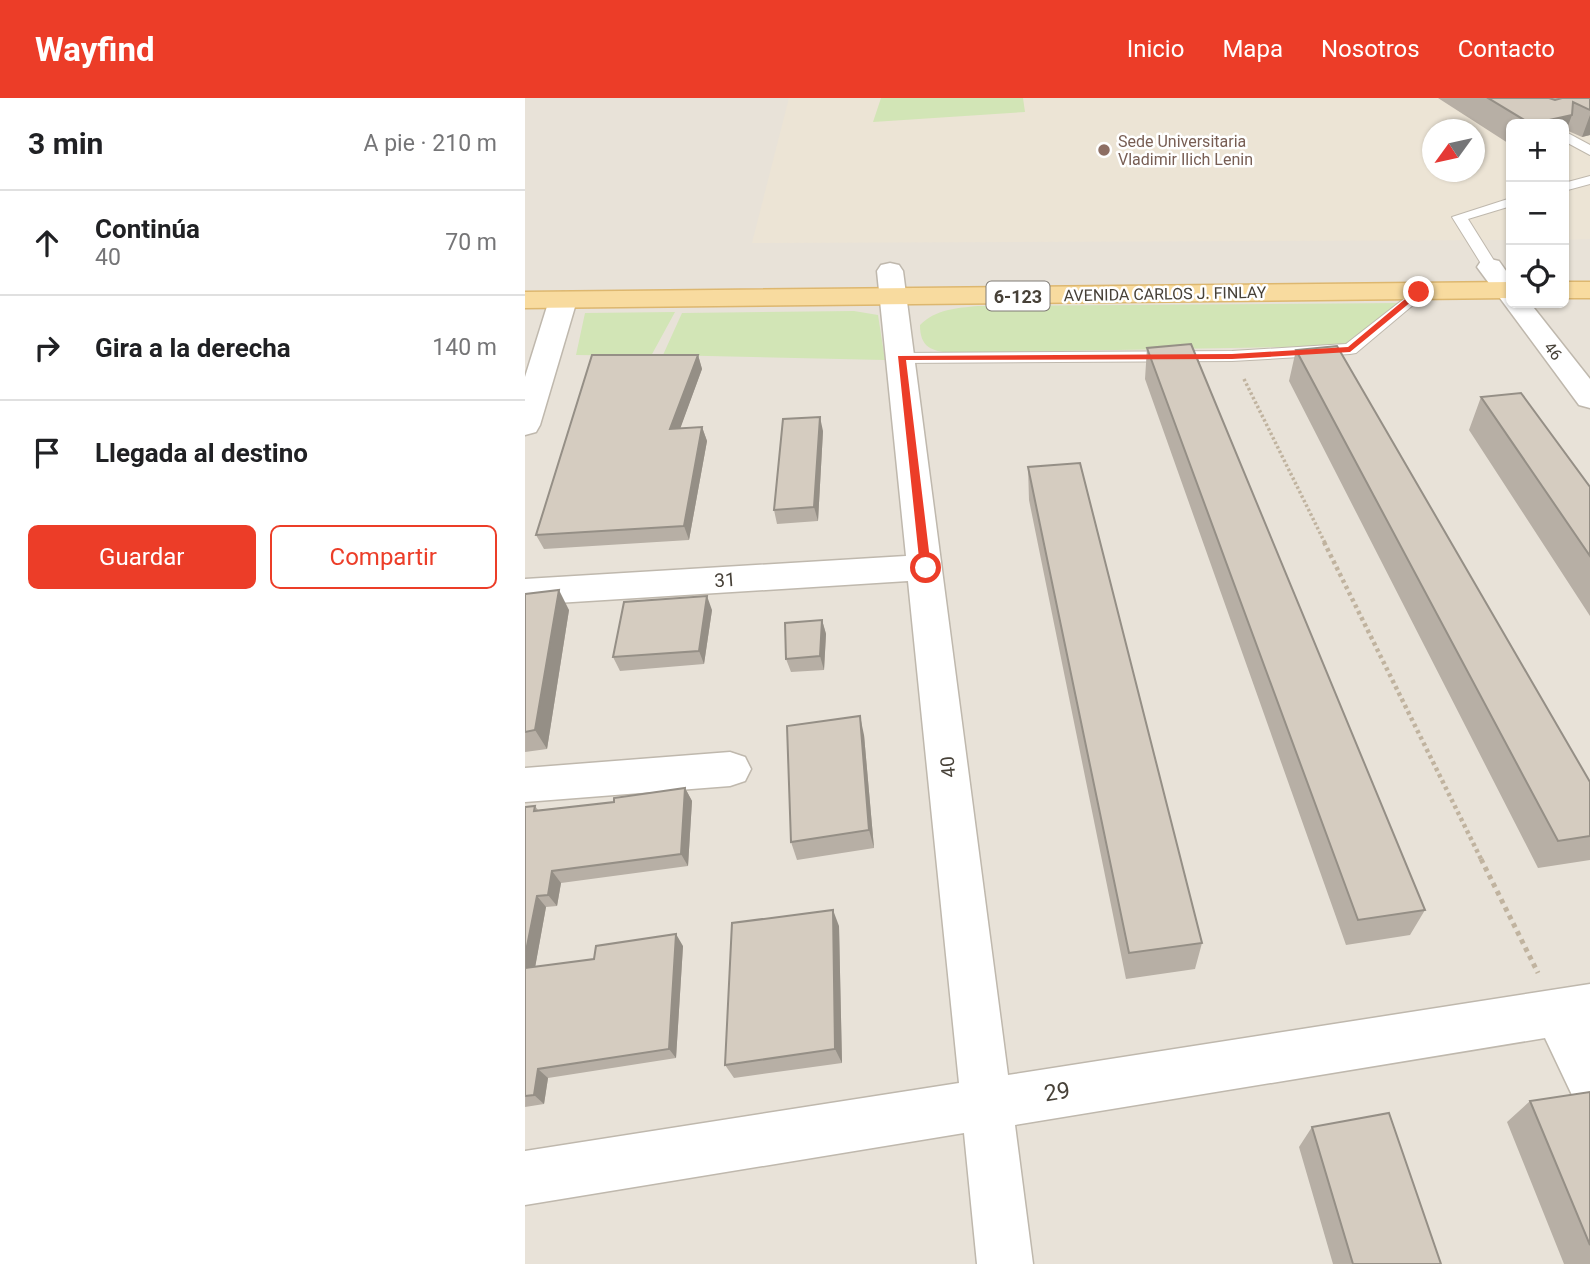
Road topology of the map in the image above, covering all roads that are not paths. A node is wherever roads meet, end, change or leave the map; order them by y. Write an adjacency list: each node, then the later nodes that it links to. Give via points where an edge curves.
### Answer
1 (1569, 138): 2 (lane)
2 (1590, 151)
3 (1590, 180): 4 (lane)
4 (1569, 186)
5 (1506, 203): 9 (lane, via 1459,217)
6 (1569, 267): 7 (main road)
7 (1590, 267)
8 (882, 280): 10 (main road, AVENIDA CARLOS J. FINLAY / 6-123); 14 (main road, AVENIDA CARLOS J. FINLAY / 6-123); 16 (main road, AVENIDA CARLOS J. FINLAY / 6-123); 18 (street, 40)
9 (1506, 283)
10 (1506, 286)
11 (1506, 286): 14 (main road, AVENIDA CARLOS J. FINLAY / 6-123)
12 (1569, 290): 13 (main road)
13 (1590, 290)
14 (1419, 292): 18 (lane, via 1350,349 1232,356)
15 (525, 300): 16 (main road, AVENIDA CARLOS J. FINLAY / 6-123)
16 (563, 300): 20 (street)
17 (1524, 308): 19 (street, 46)
18 (901, 358): 21 (street, 40)
19 (1590, 398)
20 (525, 425)
21 (926, 568): 22 (street, 31); 27 (street, 40)
22 (525, 592)
23 (730, 769): 24 (street)
24 (525, 785)
25 (1574, 1009): 26 (street); 27 (street, 29)
26 (1590, 1077)
27 (986, 1103): 28 (street, 29); 29 (street, 40)
28 (525, 1178)
29 (1005, 1264)

